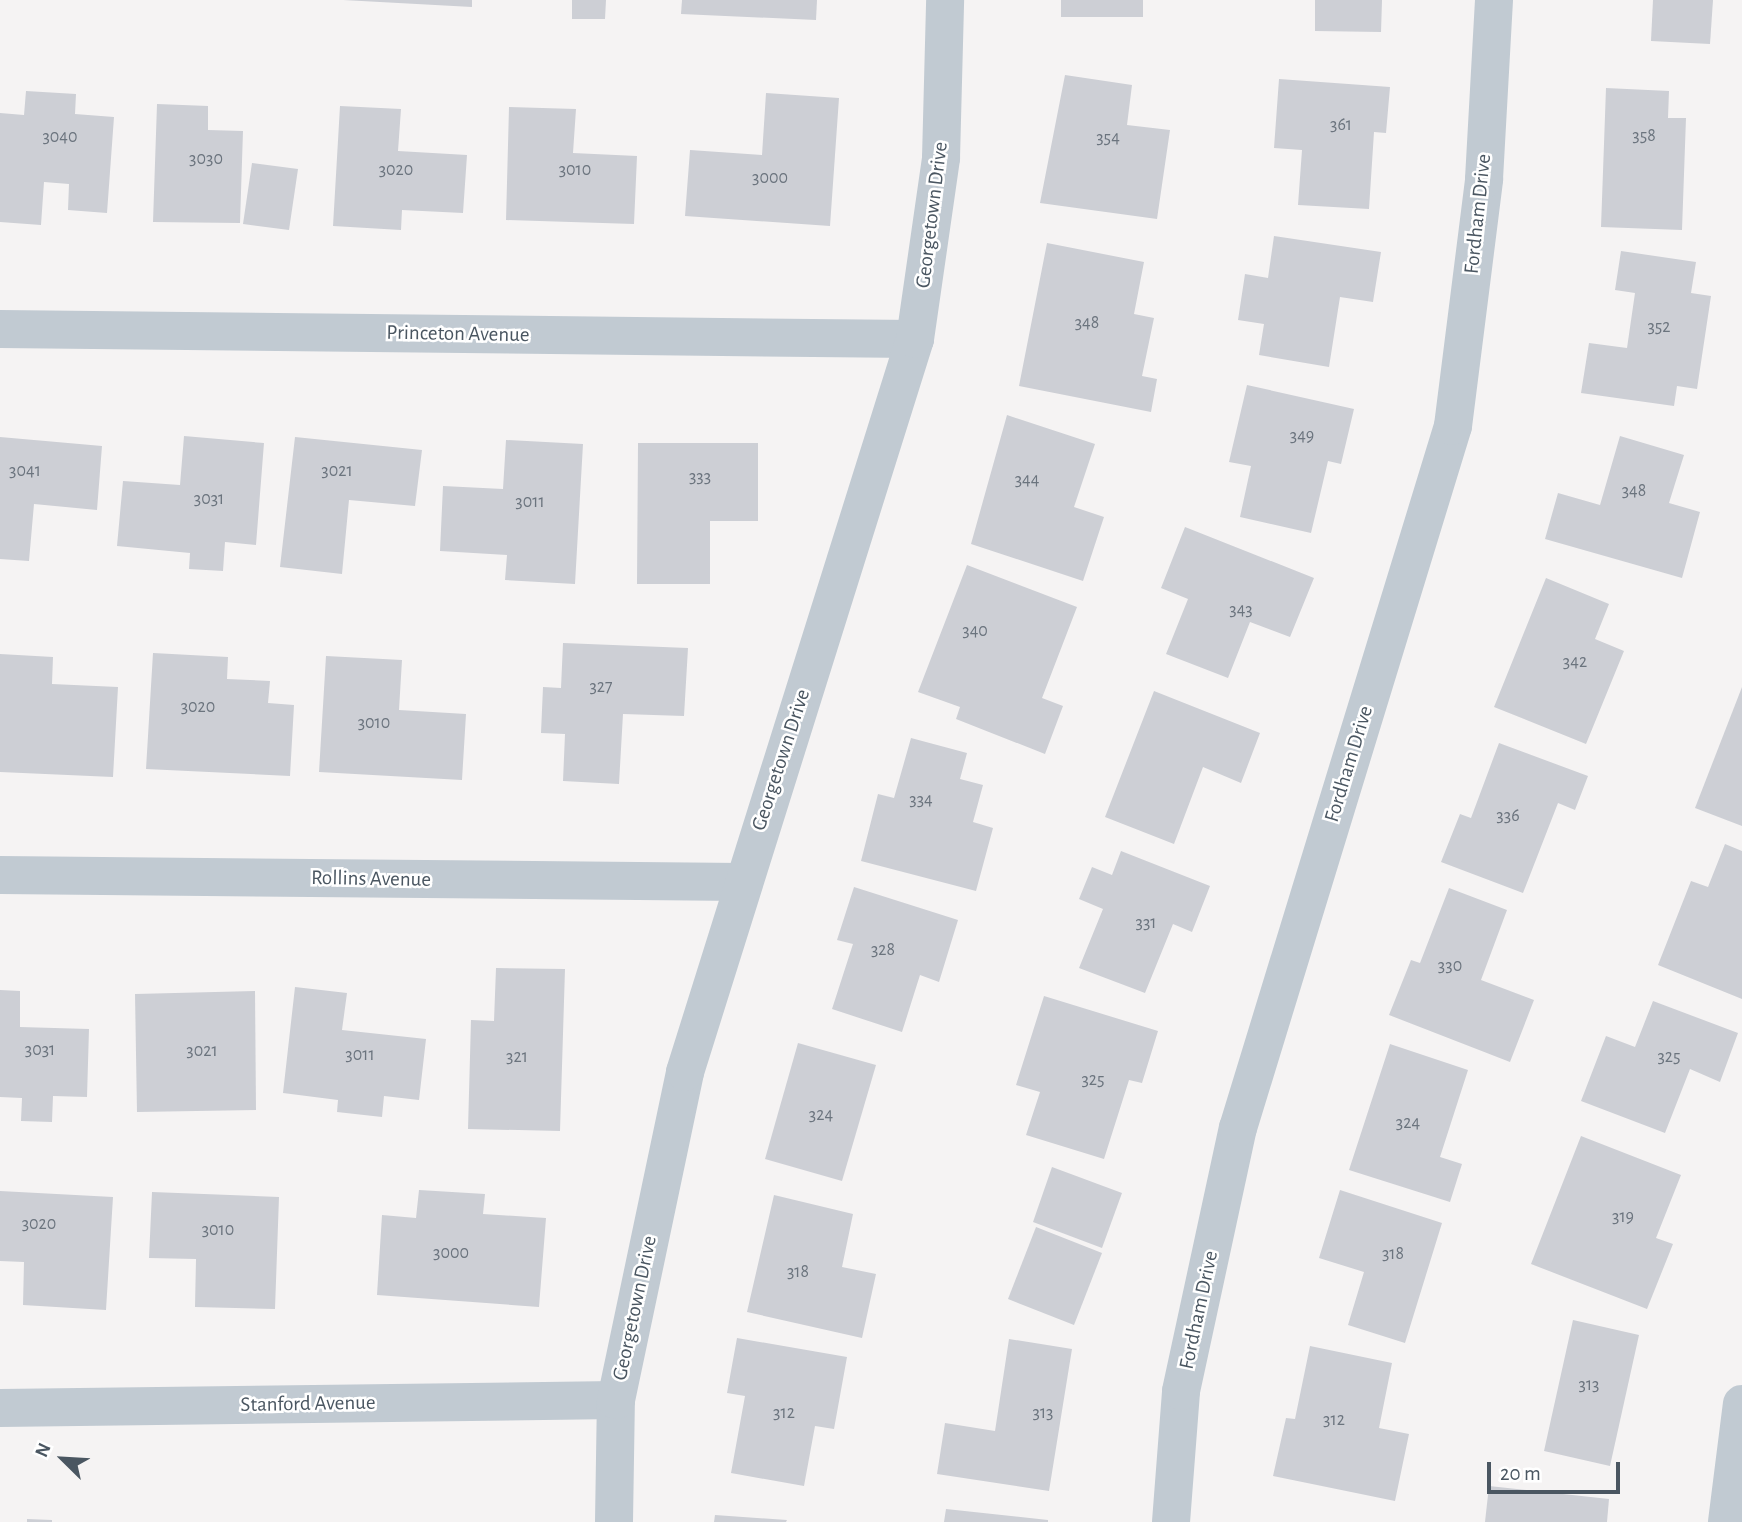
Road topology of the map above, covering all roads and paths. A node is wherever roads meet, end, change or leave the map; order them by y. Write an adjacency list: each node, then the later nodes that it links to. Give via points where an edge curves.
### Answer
1 (945, 0): 4 (street, Georgetown Drive, via 941,158)
2 (1494, 0): 11 (street, Fordham Drive, via 1484,179 1453,426 1238,1128 1181,1391)
3 (0, 329): 4 (street, Princeton Avenue)
4 (915, 339): 6 (street, Georgetown Drive)
5 (0, 875): 6 (street, Rollins Avenue)
6 (742, 882): 7 (street, Georgetown Drive, via 685,1072)
7 (616, 1400): 9 (street, Stanford Avenue); 10 (street, Georgetown Drive)
8 (1742, 1404): 12 (street)
9 (0, 1408)
10 (614, 1522)
11 (1171, 1522)
12 (1727, 1522)

